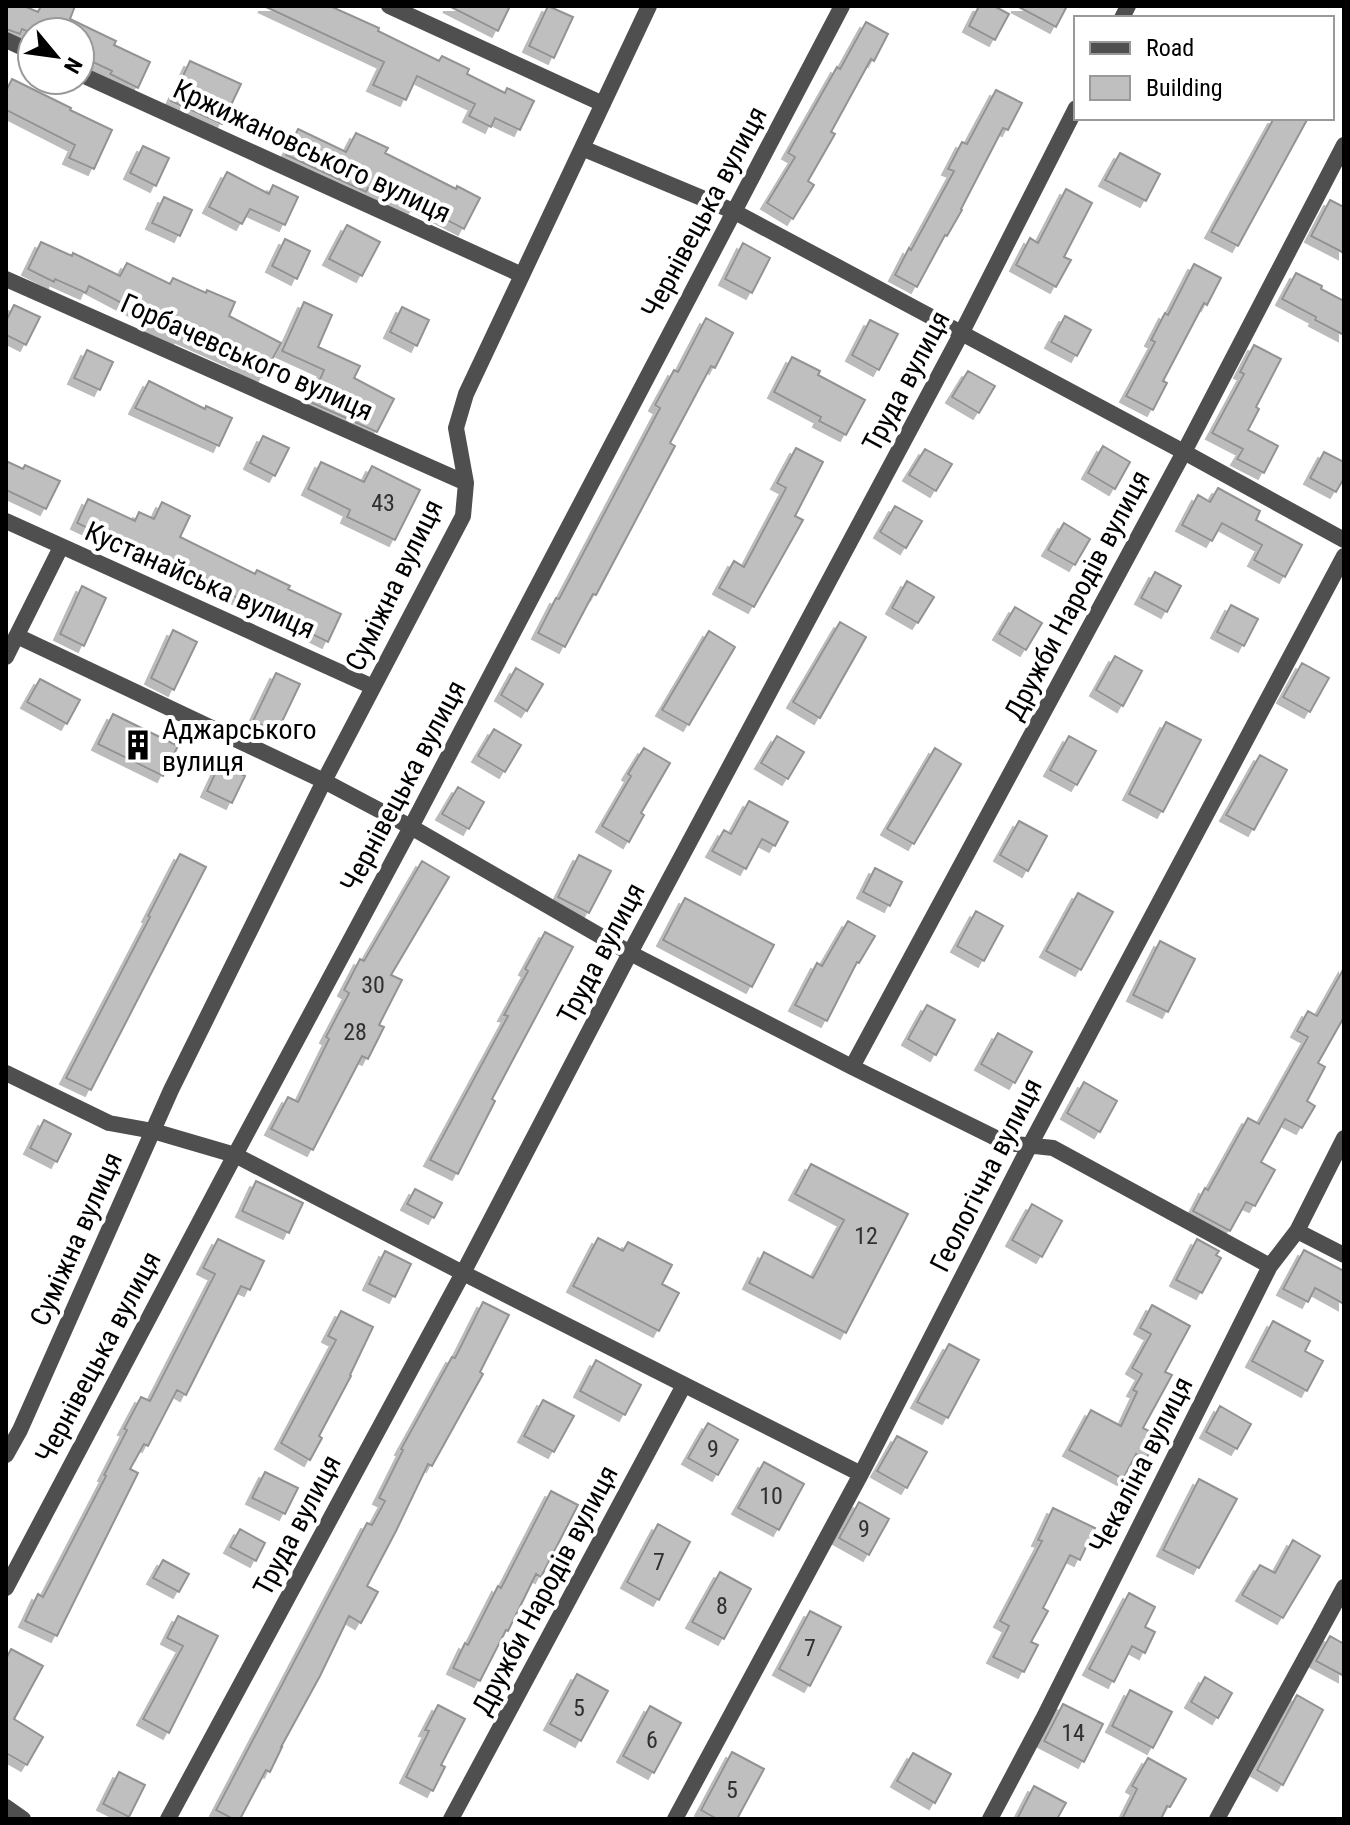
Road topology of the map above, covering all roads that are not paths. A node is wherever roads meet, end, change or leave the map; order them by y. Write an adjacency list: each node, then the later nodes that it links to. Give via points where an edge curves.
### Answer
1 (389, 6): 5 (street)
2 (649, 6): 5 (street, Суміжна вулиця)
3 (842, 6): 9 (street, Чернівецька вулиця)
4 (96, 81): 10 (street, Кржижановського вулиця)
5 (603, 104): 8 (street, Суміжна вулиця)
6 (1074, 112): 12 (street, Труда вулиця)
7 (1344, 145): 13 (street, Дружби Народів вулиця)
8 (582, 148): 9 (street); 10 (street, Суміжна вулиця)
9 (733, 211): 12 (street); 23 (street, Чернівецька вулиця)
10 (522, 275): 14 (street, Суміжна вулиця, via 466,394 456,428)
11 (6, 279): 14 (street, Горбачевського вулиця)
12 (961, 334): 13 (street); 24 (street, Труда вулиця)
13 (1184, 452): 16 (street); 25 (street, Дружби Народів вулиця)
14 (466, 483): 21 (street, Суміжна вулиця, via 463,516)
15 (6, 521): 17 (street, Кустанайська вулиця)
16 (1344, 540)
17 (61, 547): 19 (street); 21 (street, Кустанайська вулиця)
18 (1344, 556): 29 (street, Геологічна вулиця)
19 (17, 636): 20 (street); 22 (street)
20 (6, 657)
21 (373, 687): 22 (street, Суміжна вулиця)
22 (324, 781): 23 (street); 27 (street, Суміжна вулиця)
23 (411, 827): 24 (street); 30 (street, Чернівецька вулиця)
24 (630, 953): 25 (street); 34 (street, Труда вулиця)
25 (852, 1067): 29 (street, via 1006,1143)
26 (6, 1073): 27 (street, Суміжна вулиця, via 109,1123)
27 (153, 1131): 30 (street); 36 (street, Суміжна вулиця)
28 (1344, 1138): 31 (street, Чекаліна вулиця)
29 (1029, 1147): 33 (street, via 1053,1148); 37 (street, Геологічна вулиця)
30 (235, 1155): 34 (street); 39 (street, Чернівецька вулиця)
31 (1297, 1231): 32 (street); 33 (street, Чекаліна вулиця)
32 (1344, 1255)
33 (1270, 1266): 45 (street, Чекаліна вулиця)
34 (463, 1273): 35 (street); 42 (street, Труда вулиця)
35 (684, 1385): 37 (street); 43 (street, Дружби Народів вулиця)
36 (6, 1455)
37 (861, 1474): 44 (street, Геологічна вулиця)
38 (1344, 1587): 46 (street)
39 (6, 1588)
40 (6, 1807): 41 (street)
41 (23, 1819)
42 (168, 1819)
43 (451, 1819)
44 (675, 1819)
45 (990, 1819)
46 (1217, 1819)

